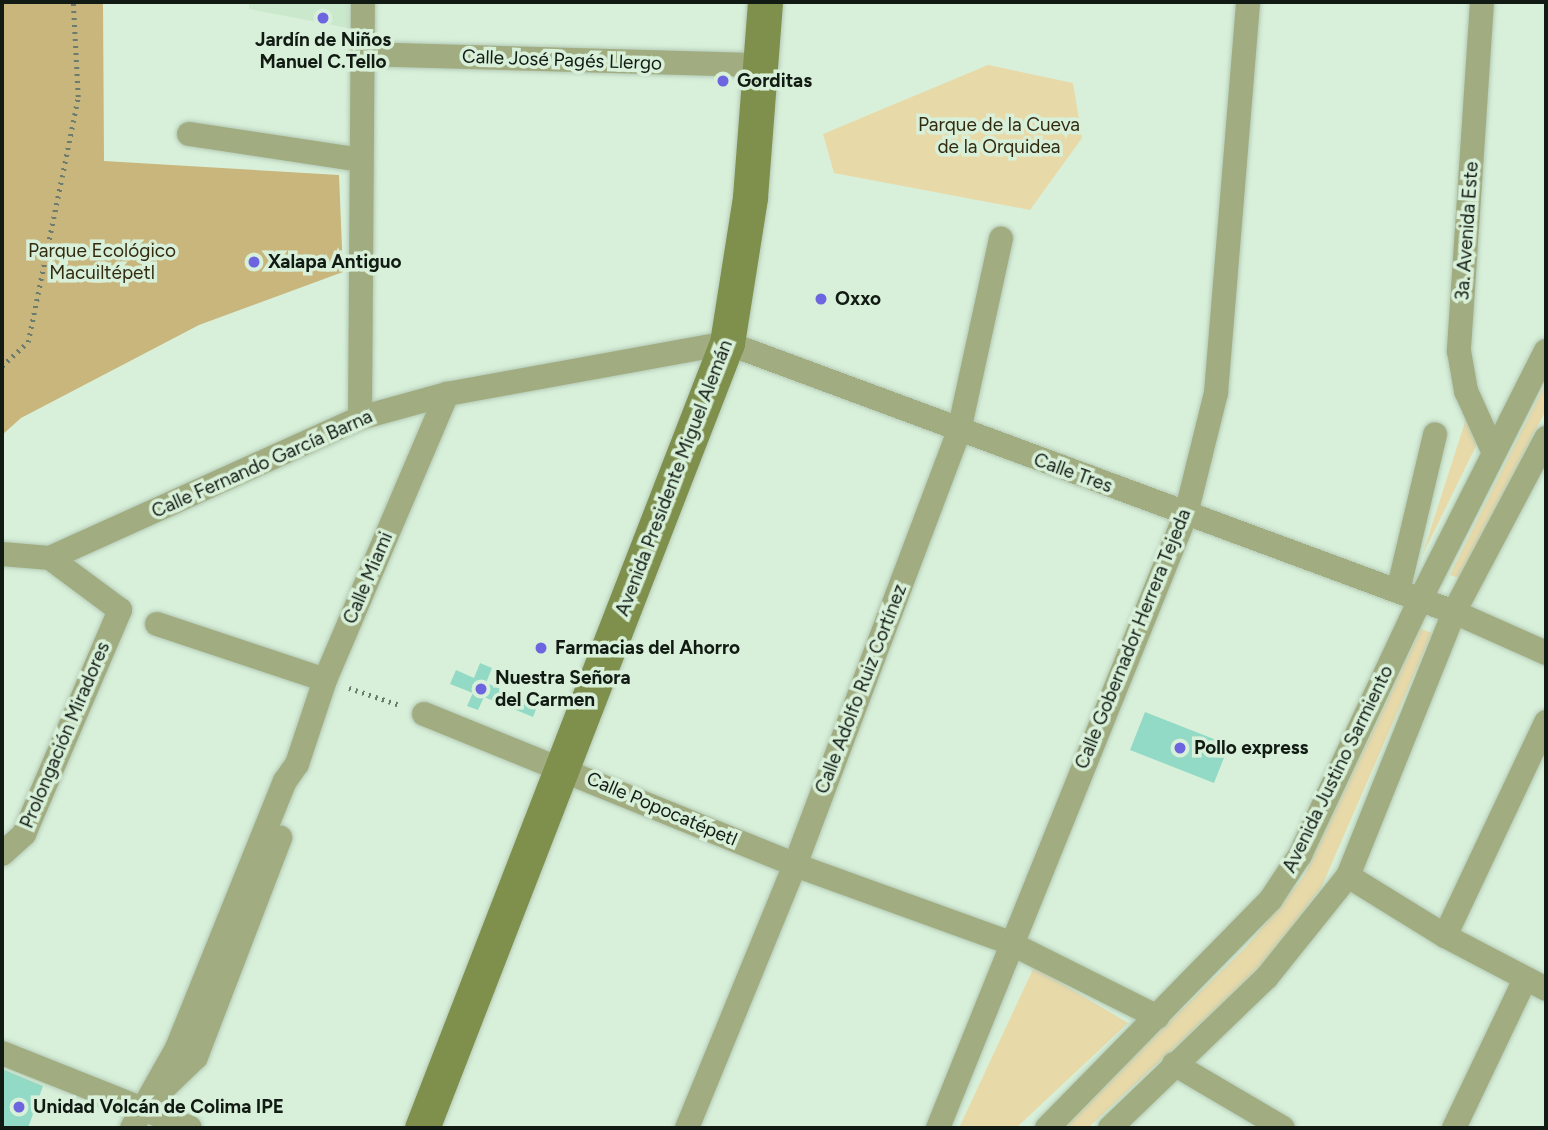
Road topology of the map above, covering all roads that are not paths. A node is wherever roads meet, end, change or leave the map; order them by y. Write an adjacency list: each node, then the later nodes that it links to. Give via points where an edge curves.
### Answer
1 (363, 2): 5 (street)
2 (765, 2): 6 (main road, Avenida Presidente Miguel Alemán)
3 (1248, 2): 18 (street, Calle Gobernador Herrera Tejeda, via 1216,393)
4 (1482, 2): 17 (street, 3a. Avenida Este, via 1459,351 1465,390)
5 (364, 54): 6 (street, Calle José Pagés Llergo); 8 (street)
6 (760, 65): 10 (main road, Avenida Presidente Miguel Alemán, via 750,197)
7 (189, 134): 8 (street)
8 (360, 160): 13 (street)
9 (1001, 239): 14 (street, Calle Adolfo Ruiz Cortínez)
10 (727, 343): 12 (street, Calle Fernando García Barna); 14 (street, Calle Tres); 28 (main road, Avenida Presidente Miguel Alemán)
11 (1546, 351): 17 (street, Avenida Justino Sarmiento)
12 (447, 394): 13 (street, Calle Fernando García Barna); 25 (street, Calle Miami)
13 (360, 418): 20 (street, Calle Fernando García Barna)
14 (959, 431): 18 (street, Calle Tres); 30 (street, Calle Adolfo Ruiz Cortínez)
15 (1435, 434): 21 (street)
16 (1546, 438): 22 (street)
17 (1494, 453): 21 (street, Avenida Justino Sarmiento)
18 (1186, 514): 21 (street, Calle Tres); 33 (street, Calle Gobernador Herrera Tejeda)
19 (2, 554): 20 (street)
20 (50, 558): 29 (street, Prolongación Miradores, via 120,610 23,834)
21 (1409, 596): 22 (street, Calle Tres); 35 (street, Avenida Justino Sarmiento, via 1300,855 1271,899)
22 (1454, 612): 24 (street, Calle Tres); 31 (street)
23 (157, 624): 25 (street)
24 (1546, 653)
25 (325, 680): 38 (street, Calle Miami, via 297,764 285,781 177,1048)
26 (424, 713): 28 (street, Calle Popocatépetl)
27 (1546, 722): 32 (street)
28 (564, 768): 30 (street, Calle Popocatépetl); 40 (main road, Avenida Presidente Miguel Alemán)
29 (2, 854)
30 (794, 865): 33 (street, Calle Popocatépetl); 41 (street, Calle Adolfo Ruiz Cortínez)
31 (1348, 876): 32 (street); 37 (street, via 1267,977)
32 (1445, 936): 34 (street)
33 (1010, 943): 35 (street, Calle Popocatépetl); 42 (street, Calle Gobernador Herrera Tejeda)
34 (1536, 984): 46 (street)
35 (1158, 1017): 43 (street, Avenida Justino Sarmiento)
36 (2, 1053): 38 (street)
37 (1174, 1064): 44 (street); 45 (street)
38 (137, 1119): 39 (street)
39 (190, 1128)
40 (422, 1128)
41 (687, 1128)
42 (938, 1128)
43 (1047, 1128)
44 (1110, 1128)
45 (1283, 1128)
46 (1454, 1128)

